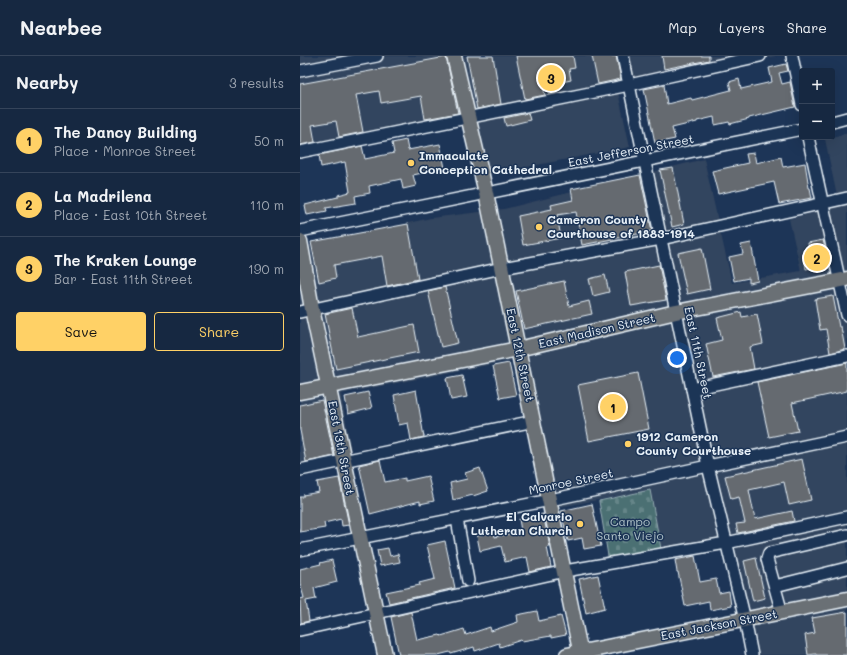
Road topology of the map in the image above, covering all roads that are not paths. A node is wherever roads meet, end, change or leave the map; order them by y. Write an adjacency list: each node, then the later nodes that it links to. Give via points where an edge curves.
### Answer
1 (377, 56): 6 (street)
2 (454, 56): 9 (main road, East 12th Street)
3 (623, 56): 7 (street, East 11th Street)
4 (760, 56): 7 (street)
5 (792, 56): 8 (street)
6 (300, 71)
7 (629, 85): 9 (street); 15 (street, East 11th Street)
8 (802, 104)
9 (468, 118): 14 (street); 16 (main road, East 12th Street)
10 (847, 118): 11 (street)
11 (835, 121)
12 (799, 130): 15 (street, East Jefferson Street)
13 (809, 140): 18 (street)
14 (300, 152)
15 (644, 161): 16 (street, East Jefferson Street); 20 (street, East 11th Street)
16 (486, 193): 19 (street, East Jefferson Street); 22 (main road, East 12th Street)
17 (847, 198): 18 (street)
18 (822, 203): 20 (street); 23 (street)
19 (300, 231)
20 (661, 239): 22 (street); 25 (street, East 11th Street)
21 (300, 241): 24 (main road, East 13th Street)
22 (502, 268): 24 (street); 27 (main road, East 12th Street)
23 (843, 280): 25 (main road, East Madison Street); 26 (street)
24 (306, 311): 29 (main road, East 13th Street)
25 (676, 312): 27 (main road, East Madison Street); 30 (street, East 11th Street)
26 (847, 315)
27 (518, 349): 29 (main road, East Madison Street); 32 (main road, East 12th Street)
28 (847, 356): 30 (street)
29 (329, 386): 31 (main road, East Madison Street); 34 (main road, East 13th Street)
30 (692, 389): 35 (street, East 11th Street)
31 (300, 392)
32 (534, 421): 34 (street); 37 (main road, East 12th Street)
33 (847, 437): 35 (street, Monroe Street)
34 (344, 461): 36 (street); 41 (main road, East 13th Street)
35 (708, 466): 37 (street, Monroe Street); 42 (street, East 11th Street)
36 (300, 470)
37 (550, 500): 39 (street, Monroe Street); 45 (main road, East 12th Street)
38 (847, 517): 42 (street)
39 (457, 519): 41 (street, Monroe Street); 46 (street)
40 (847, 535): 47 (street, via 769,553)
41 (359, 538): 43 (street, Monroe Street); 50 (main road, East 13th Street)
42 (726, 543): 45 (street); 51 (street, East 11th Street)
43 (300, 550)
44 (847, 568): 47 (street)
45 (565, 571): 50 (street); 53 (main road, East 12th Street)
46 (468, 581)
47 (775, 586): 49 (street)
48 (847, 599): 49 (main road, East Jackson Street)
49 (782, 613): 51 (main road, East Jackson Street)
50 (376, 614): 52 (street); 54 (main road, East 13th Street)
51 (745, 620): 53 (main road, East Jackson Street); 55 (street, East 11th Street)
52 (300, 630)
53 (577, 654)
54 (385, 655)
55 (752, 655)

